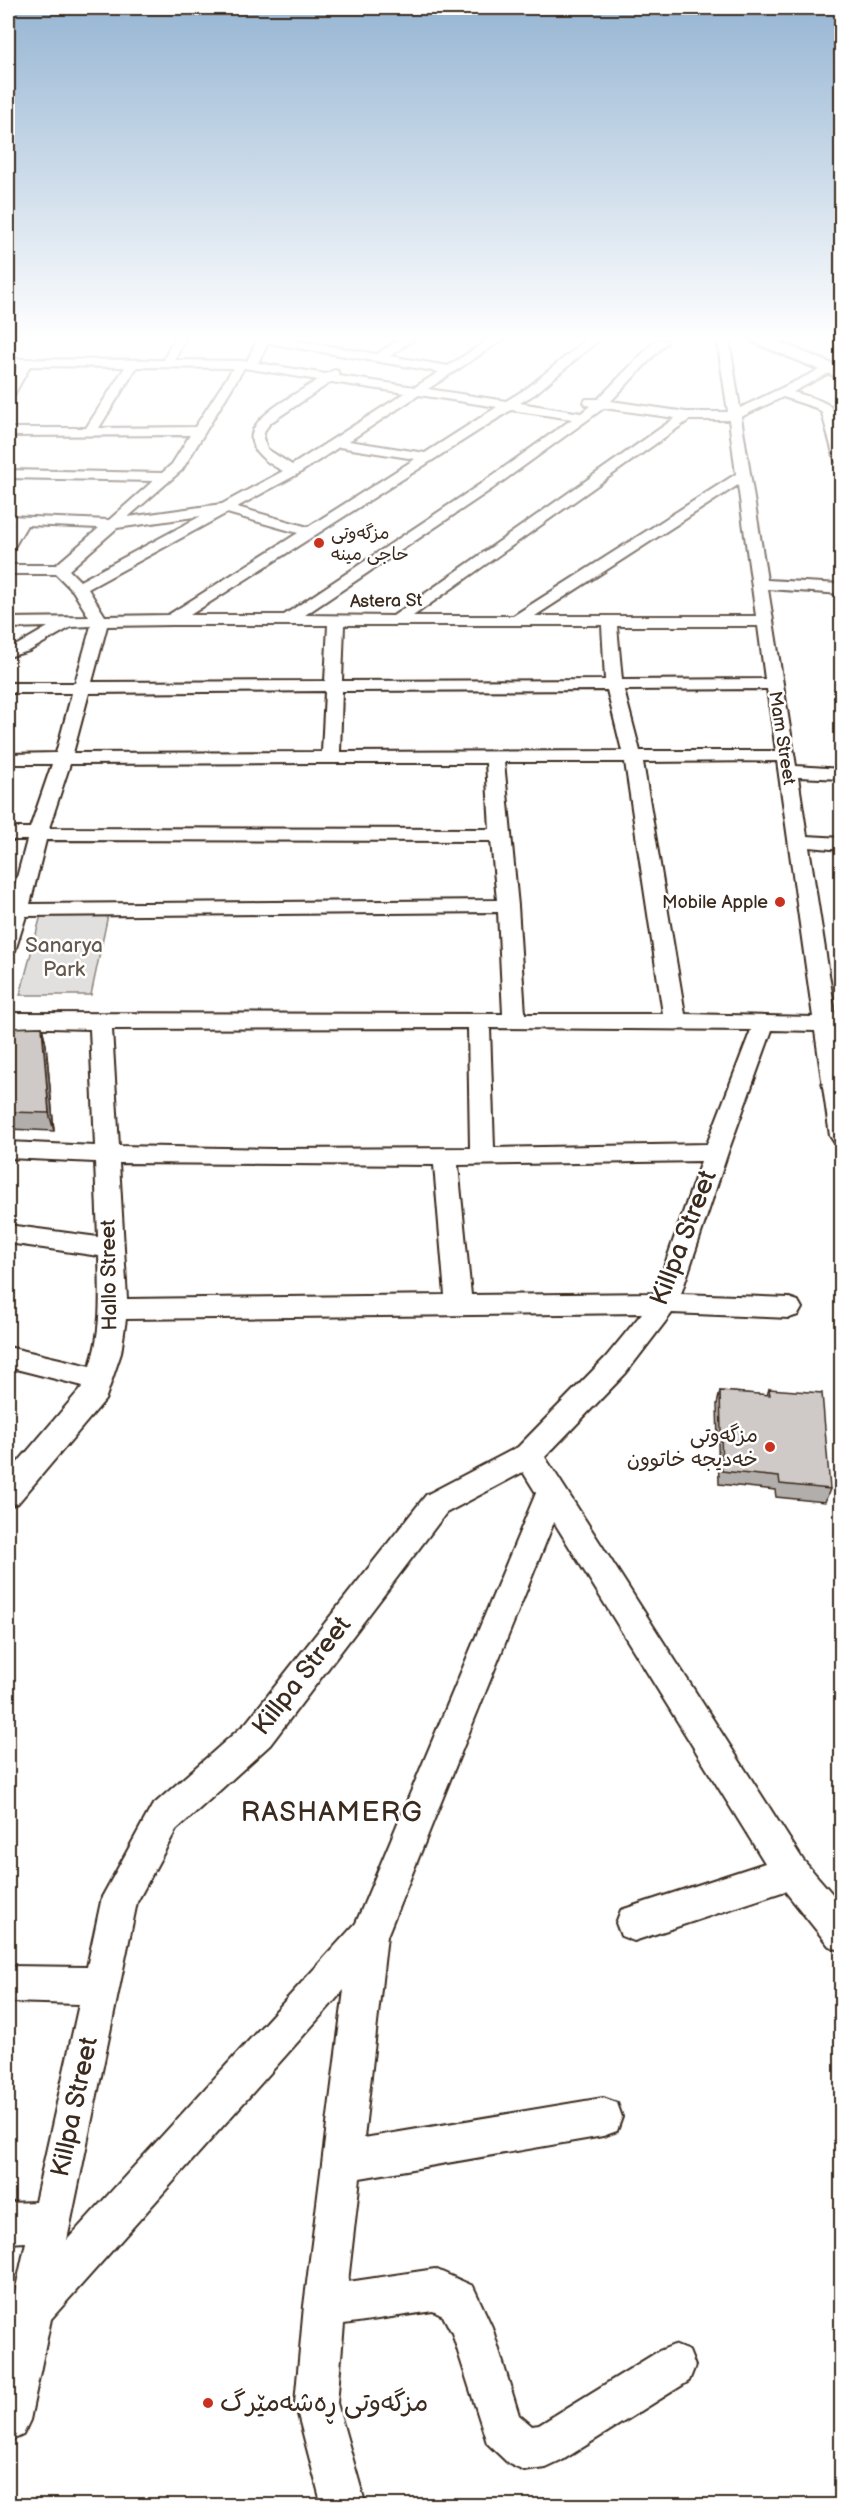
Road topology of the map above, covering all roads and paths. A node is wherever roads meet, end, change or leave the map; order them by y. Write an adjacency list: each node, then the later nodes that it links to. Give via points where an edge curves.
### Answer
1 (184, 456): 12 (street)
2 (266, 456): 9 (street)
3 (315, 456): 9 (street)
4 (423, 456): 8 (street)
5 (528, 456): 25 (street)
6 (629, 456): 26 (street)
7 (740, 456): 11 (street, Mam Street)
8 (427, 457): 16 (street)
9 (293, 471): 13 (street)
10 (8, 474): 12 (street)
11 (743, 476): 20 (street, Mam Street); 27 (street)
12 (163, 477): 15 (street)
13 (225, 508): 15 (street); 16 (street); 21 (street)
14 (15, 520): 15 (street); 17 (street)
15 (112, 524): 19 (street)
16 (310, 532): 24 (street)
17 (8, 546)
18 (8, 569): 19 (street)
19 (60, 570): 21 (street)
20 (759, 584): 22 (street); 30 (street, Mam Street)
21 (79, 588): 28 (street)
22 (842, 589)
23 (609, 619): 27 (street, Astera St); 30 (street, Astera St); 35 (street)
24 (172, 620): 25 (street, Astera St); 28 (street, Astera St)
25 (288, 620): 29 (street, Astera St)
26 (398, 620): 27 (street, Astera St); 29 (street, Astera St)
27 (519, 620)
28 (100, 621): 32 (street, Astera St); 38 (street)
29 (336, 621): 36 (street)
30 (765, 621): 34 (street, Mam Street)
31 (8, 622): 32 (street, Astera St)
32 (69, 622): 33 (street, via 23,648)
33 (8, 652)
34 (774, 684): 35 (street); 44 (street, Mam Street)
35 (614, 685): 36 (street); 39 (street)
36 (333, 686): 38 (street); 42 (street)
37 (8, 688): 38 (street)
38 (83, 688): 41 (street)
39 (633, 758): 43 (street); 44 (street); 55 (street)
40 (8, 759): 41 (street)
41 (63, 759): 42 (street); 47 (street)
42 (331, 759): 43 (street)
43 (495, 759): 48 (street)
44 (786, 764): 45 (street); 49 (street, Mam Street)
45 (842, 774)
46 (8, 834): 47 (street)
47 (38, 834): 48 (street); 52 (street)
48 (500, 835): 51 (street)
49 (798, 842): 50 (street); 60 (street, Mam Street)
50 (842, 844)
51 (508, 906): 52 (street); 58 (street)
52 (18, 910): 53 (street)
53 (8, 946)
54 (8, 1020): 56 (street)
55 (675, 1021): 58 (street); 59 (street)
56 (101, 1022): 57 (street); 64 (street, Hallo Street)
57 (479, 1022): 58 (street); 66 (street)
58 (514, 1022)
59 (764, 1023): 60 (street); 63 (street, Killpa Street)
60 (825, 1024): 61 (street, Mam Street)
61 (842, 1136)
62 (8, 1150): 64 (street)
63 (716, 1152): 66 (street); 69 (street, Killpa Street)
64 (106, 1155): 65 (street); 68 (street, Hallo Street)
65 (445, 1156): 66 (street); 70 (street)
66 (482, 1156)
67 (8, 1234): 68 (street)
68 (110, 1248): 72 (street, Hallo Street)
69 (665, 1303): 70 (street); 71 (street); 75 (street, Killpa Street, via 616,1365)
70 (459, 1305): 72 (street)
71 (789, 1308)
72 (114, 1309): 74 (street, Hallo Street)
73 (8, 1357): 74 (street)
74 (100, 1379): 77 (street, Hallo Street, via 95,1392)
75 (528, 1455): 76 (street); 83 (street, Killpa Street, via 436,1504 258,1734 164,1818 120,1897)
76 (552, 1491): 78 (street); 81 (street)
77 (8, 1494)
78 (791, 1872): 79 (street); 80 (street)
79 (634, 1923)
80 (842, 1933)
81 (369, 1936): 85 (street); 89 (street)
82 (8, 1984): 83 (street)
83 (101, 1986): 86 (street, Killpa Street)
84 (603, 2117): 85 (street)
85 (344, 2161): 88 (street)
86 (51, 2221): 87 (street); 89 (street, Killpa Street)
87 (8, 2223)
88 (325, 2306): 91 (street, via 435,2290 458,2301 471,2328 502,2428 524,2450 546,2446); 93 (street, via 316,2403)
89 (32, 2308): 90 (street, Killpa Street)
90 (15, 2349): 92 (street, Killpa Street)
91 (674, 2367)
92 (8, 2420)
93 (344, 2505)

